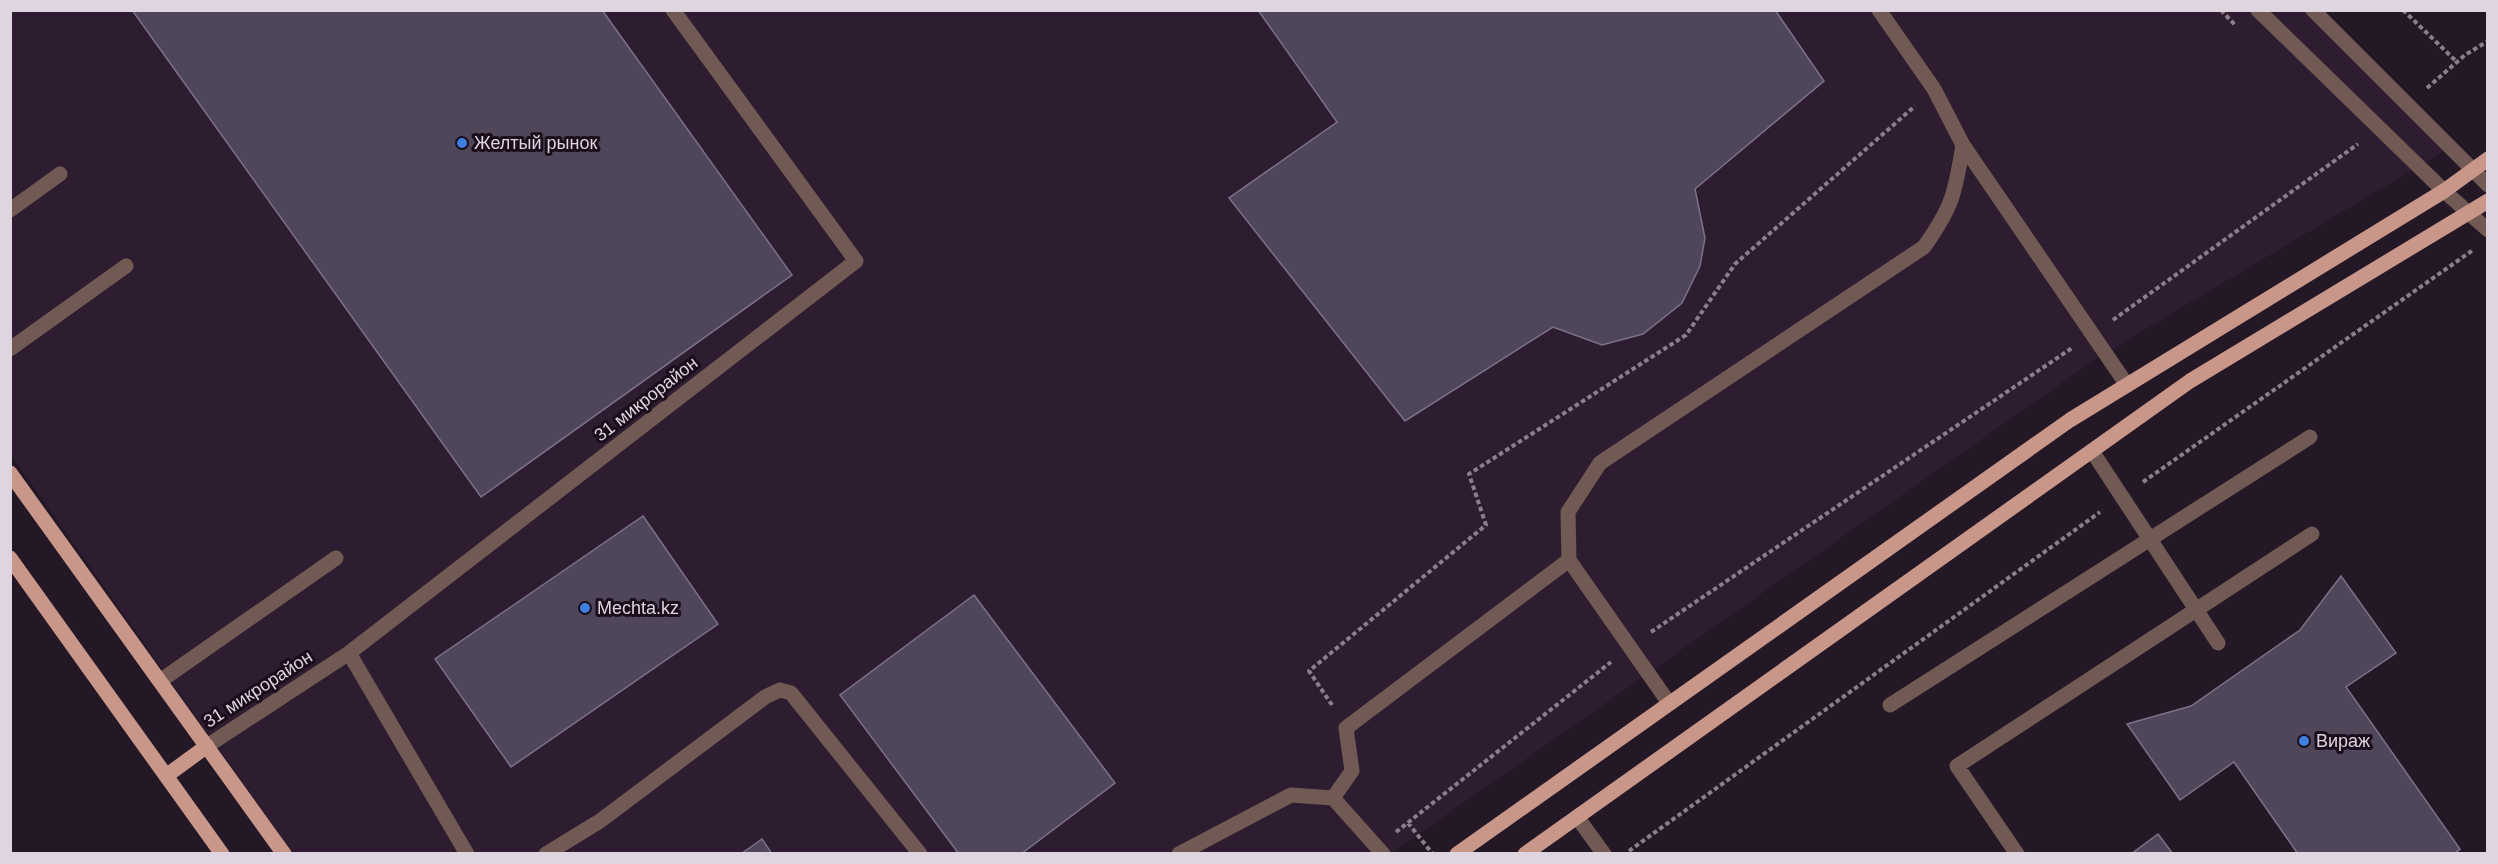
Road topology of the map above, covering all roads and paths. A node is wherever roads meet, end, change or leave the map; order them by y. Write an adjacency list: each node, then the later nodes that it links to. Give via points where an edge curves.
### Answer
1 (673, 10): 38 (street, 31 микрорайон, via 856,261)
2 (1879, 10): 8 (street)
3 (2258, 10): 10 (street)
4 (2313, 10): 9 (street)
5 (2403, 10): 7 (path)
6 (2487, 41): 7 (path)
7 (2457, 62): 9 (path)
8 (1934, 89): 11 (street); 42 (path, via 1735,264 1686,334 1469,474 1486,525 1309,671)
9 (2407, 106): 13 (street)
10 (2379, 128): 16 (street); 23 (path)
11 (1963, 145): 23 (street); 34 (street, via 1956,192 1924,247 1600,463 1568,512)
12 (2487, 159): 13 (main road)
13 (2472, 171): 15 (street); 16 (main road)
14 (60, 174): 18 (street)
15 (2487, 185)
16 (2444, 191): 19 (street); 25 (main road)
17 (2487, 201): 19 (main road)
18 (10, 210)
19 (2470, 214): 20 (street); 27 (main road, via 2190,381)
20 (2487, 230)
21 (2478, 247): 29 (path)
22 (126, 266): 24 (street)
23 (2093, 334): 25 (street); 37 (path)
24 (10, 349)
25 (2127, 385): 40 (main road, via 2070,420)
26 (2310, 437): 31 (street)
27 (2092, 451): 29 (street); 46 (main road)
28 (11, 475): 39 (main road)
29 (2122, 496): 31 (street); 59 (path)
30 (2312, 534): 35 (street)
31 (2148, 538): 35 (street); 41 (street)
32 (10, 558): 44 (main road)
33 (336, 558): 39 (street)
34 (1569, 560): 37 (street); 42 (street)
35 (2196, 610): 36 (street); 60 (street, via 1957,766)
36 (2218, 643)
37 (1631, 646): 40 (street); 47 (path)
38 (349, 653): 43 (street, 31 микрорайон); 51 (street)
39 (160, 681): 43 (main road)
40 (1669, 703): 56 (main road)
41 (1890, 705)
42 (1346, 728): 45 (street, via 1352,771)
43 (207, 746): 44 (main road); 50 (main road)
44 (166, 776): 49 (main road)
45 (1333, 798): 48 (street); 54 (street, via 1292,795)
46 (1577, 817): 57 (main road); 58 (street)
47 (1408, 823): 48 (path); 55 (path)
48 (1380, 850)
49 (222, 854)
50 (284, 854)
51 (467, 854)
52 (546, 854): 53 (street, via 600,820 765,697 780,690 791,693)
53 (920, 854)
54 (1179, 854)
55 (1432, 854)
56 (1456, 854)
57 (1525, 854)
58 (1604, 854)
59 (1626, 854)
60 (2017, 854)

